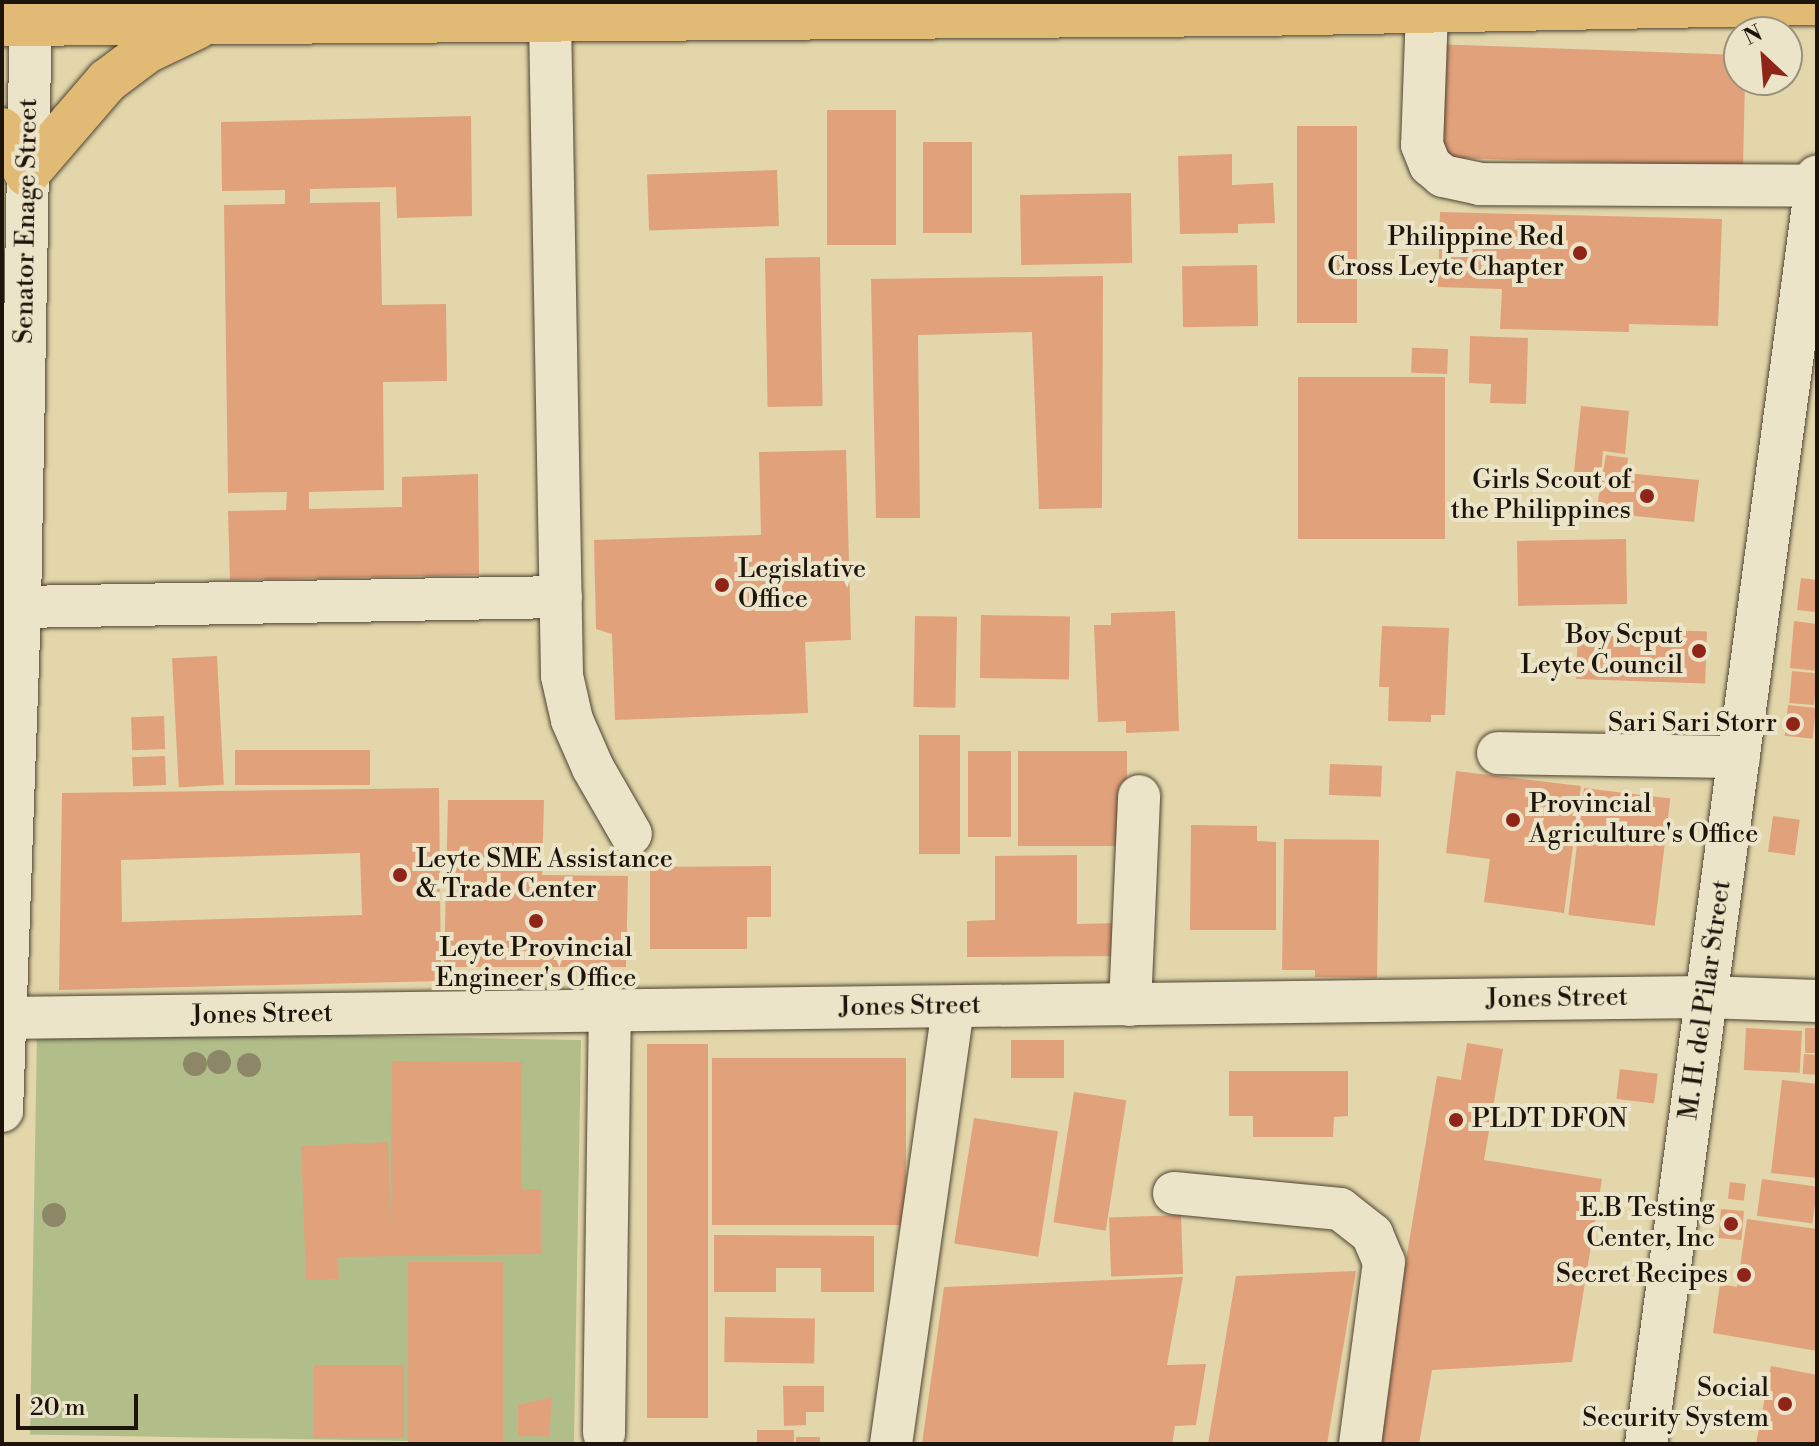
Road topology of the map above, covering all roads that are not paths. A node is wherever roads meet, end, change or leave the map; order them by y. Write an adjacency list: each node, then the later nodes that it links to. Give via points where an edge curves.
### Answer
1 (1817, 3): 4 (main road)
2 (1257, 8): 3 (main road); 4 (main road)
3 (550, 11): 6 (main road); 10 (street)
4 (1427, 11): 9 (street, via 1422,145 1430,165 1443,176 1480,184)
5 (21, 17): 6 (main road); 8 (street, Senator Enage Street)
6 (206, 23): 8 (main road, via 147,51 107,81)
7 (2, 130): 8 (main road)
8 (27, 174): 11 (street, Senator Enage Street)
9 (1816, 181): 13 (street, M. H. del Pilar Street)
10 (561, 597): 11 (street); 15 (street, via 562,676 572,720)
11 (14, 618): 21 (street, Senator Enage Street)
12 (1498, 753): 13 (street)
13 (1739, 757): 16 (street, M. H. del Pilar Street)
14 (1139, 796): 18 (street)
15 (631, 834)
16 (1706, 997): 17 (street, Jones Street); 18 (street, Jones Street); 27 (street, M. H. del Pilar Street)
17 (1817, 1001)
18 (1130, 1005): 19 (street, Jones Street)
19 (953, 1007): 20 (street, Jones Street); 25 (street)
20 (610, 1010): 21 (street, Jones Street); 24 (street)
21 (3, 1018): 22 (street, Senator Enage Street)
22 (2, 1111)
23 (1174, 1193): 26 (street, via 1340,1209 1372,1234 1384,1262)
24 (604, 1433)
25 (891, 1444)
26 (1360, 1444)
27 (1646, 1444)

